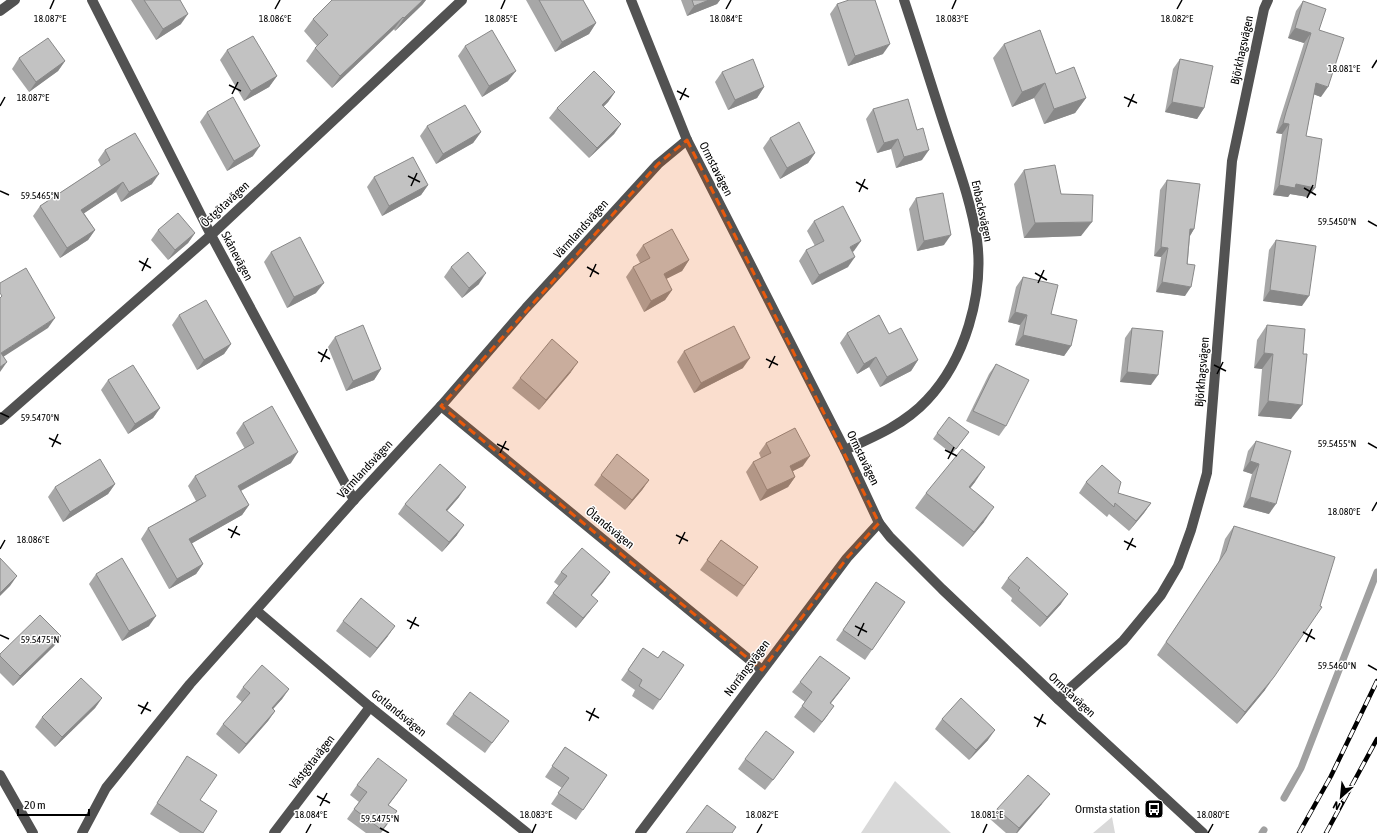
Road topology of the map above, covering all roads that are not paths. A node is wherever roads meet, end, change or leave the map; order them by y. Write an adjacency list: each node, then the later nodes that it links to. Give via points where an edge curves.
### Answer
1 (14, 0): 7 (street)
2 (92, 0): 9 (street, Skånevägen)
3 (462, 0): 9 (street, Östgötavägen)
4 (631, 0): 8 (street, Ormstavägen)
5 (904, 0): 12 (street, Enbacksvägen, via 969,202 977,241 978,271 974,306 963,343 947,373 927,401 893,428)
6 (1268, 0): 17 (street, Björkhagsvägen, via 1232,161 1207,473 1191,530 1178,566 1161,595 1124,641)
7 (0, 11)
8 (687, 140): 10 (street, Värmlandsvägen, via 658,164 526,308); 12 (street, Ormstavägen)
9 (211, 235): 11 (street, Östgötavägen); 13 (street, Skånevägen)
10 (441, 406): 13 (street, Värmlandsvägen); 16 (street, Ölandsvägen)
11 (0, 420)
12 (845, 450): 14 (street, Ormstavägen)
13 (354, 500): 15 (street, Värmlandsvägen)
14 (879, 523): 16 (street, Norrängsvägen, via 847,558); 17 (street, Ormstavägen, via 911,558)
15 (257, 611): 18 (street, Gotlandsvägen); 21 (street, Värmlandsvägen, via 190,684 106,788)
16 (762, 670): 24 (street, Norrängsvägen)
17 (1058, 699): 25 (street, Ormstavägen)
18 (370, 707): 22 (street, Västgötavägen); 23 (street, Gotlandsvägen)
19 (0, 775): 20 (street)
20 (33, 833)
21 (82, 833)
22 (274, 833)
23 (527, 833)
24 (640, 833)
25 (1203, 833)

